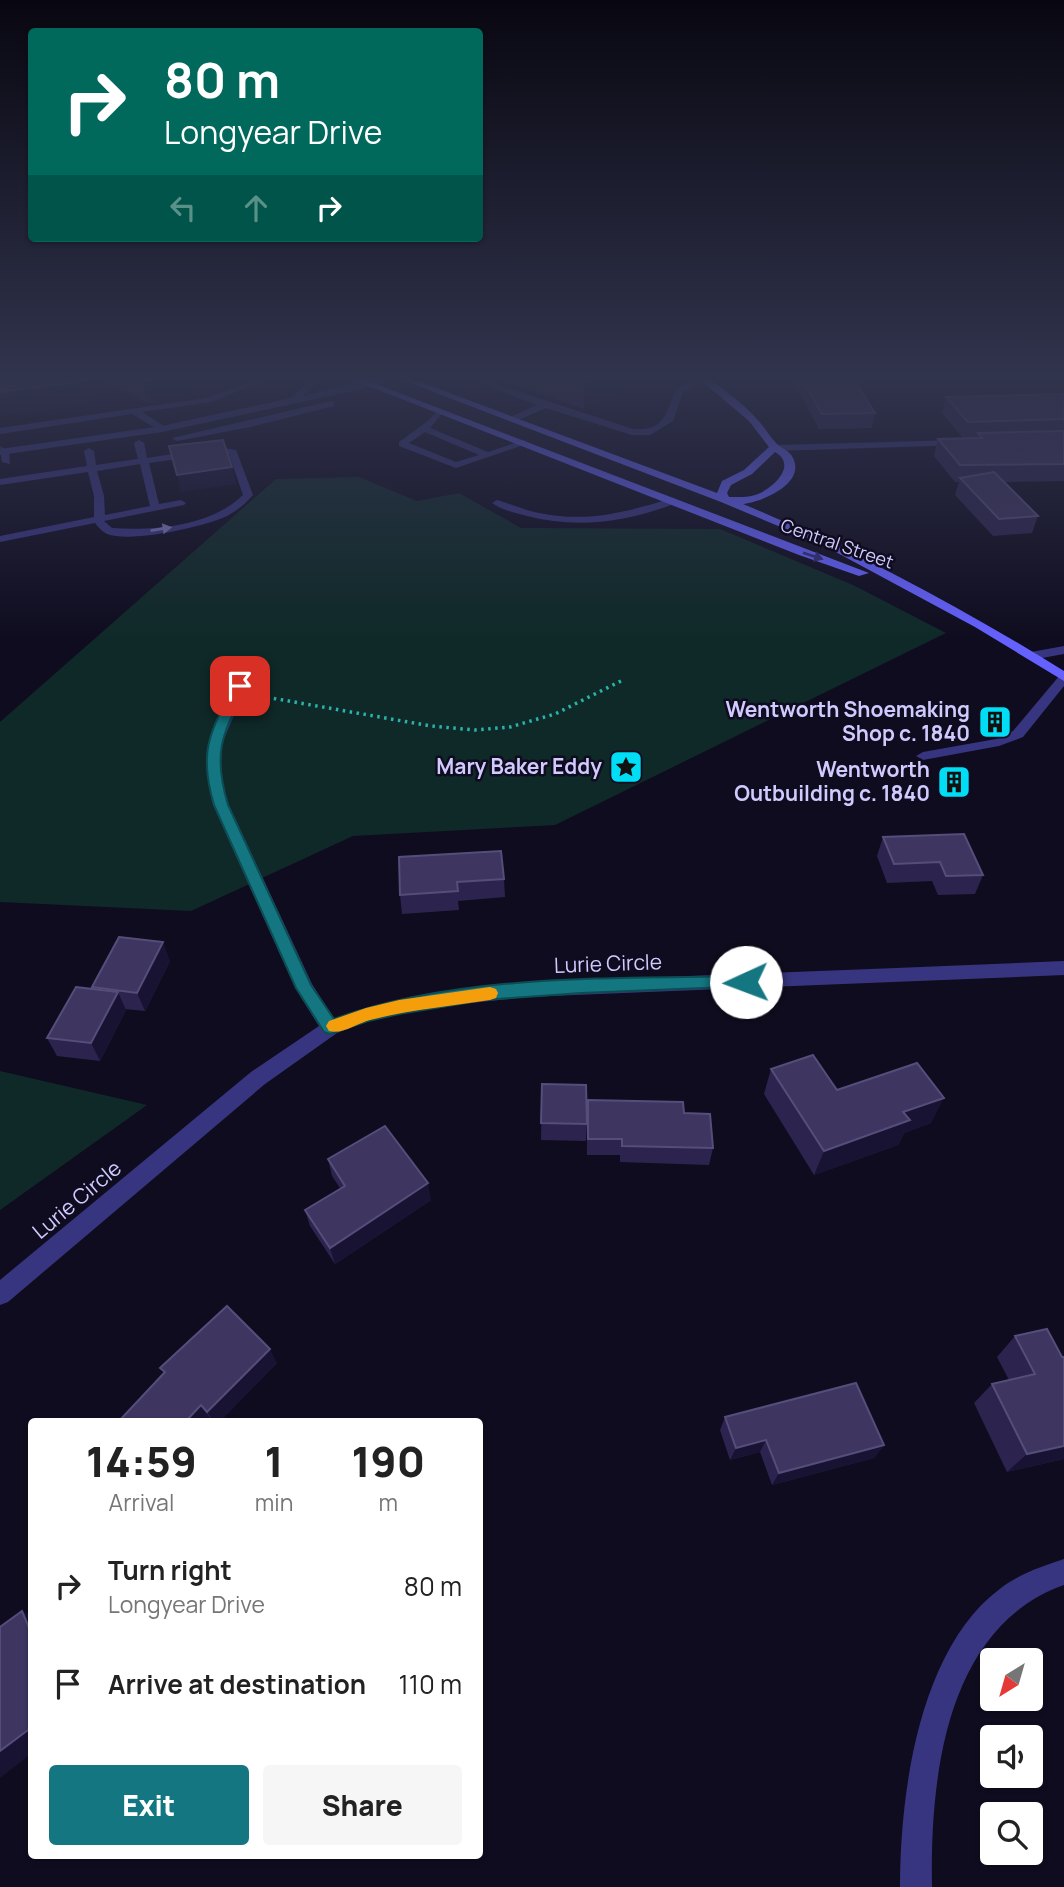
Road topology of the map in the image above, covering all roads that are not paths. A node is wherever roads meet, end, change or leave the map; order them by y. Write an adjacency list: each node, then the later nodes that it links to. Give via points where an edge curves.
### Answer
1 (90, 464): 10 (lane)
2 (122, 464): 10 (lane)
3 (143, 464): 17 (lane)
4 (237, 464): 12 (lane)
5 (248, 464): 12 (lane, via 254,476)
6 (578, 464): 14 (main road, Central Street)
7 (631, 464): 13 (main road, Central Street)
8 (756, 464): 13 (main road, via 726,483)
9 (791, 464): 13 (main road, via 782,483 768,494)
10 (90, 469): 11 (lane); 19 (lane, via 102,509)
11 (0, 482)
12 (245, 486): 19 (lane, one-way to 12, via 118,533 206,520 243,502)
13 (725, 500): 18 (main road); 21 (main road, Central Street, via 823,541)
14 (673, 501): 16 (lane, via 649,512 577,519 524,515); 18 (main road, Central Street)
15 (181, 502): 17 (lane)
16 (497, 503)
17 (155, 507): 19 (lane)
18 (704, 513): 21 (main road, Central Street, one-way to 21)
19 (98, 520): 20 (lane)
20 (0, 539)
21 (903, 586): 23 (main road, Central Street, via 952,608)
22 (1064, 650): 23 (lane)
23 (1031, 656): 24 (main road, Central Street)
24 (1064, 678): 26 (lane, via 1018,734)
25 (238, 690): 28 (street, via 215,735 212,770 216,787 304,988)
26 (923, 756)
27 (1064, 968): 28 (street, Lurie Circle, via 526,990 435,1000 366,1014)
28 (330, 1028): 29 (street, Lurie Circle, via 258,1078)
29 (0, 1294)
30 (1064, 1572): 31 (street, via 1009,1598 975,1634 955,1673 938,1713 924,1767 916,1829)
31 (916, 1887)

